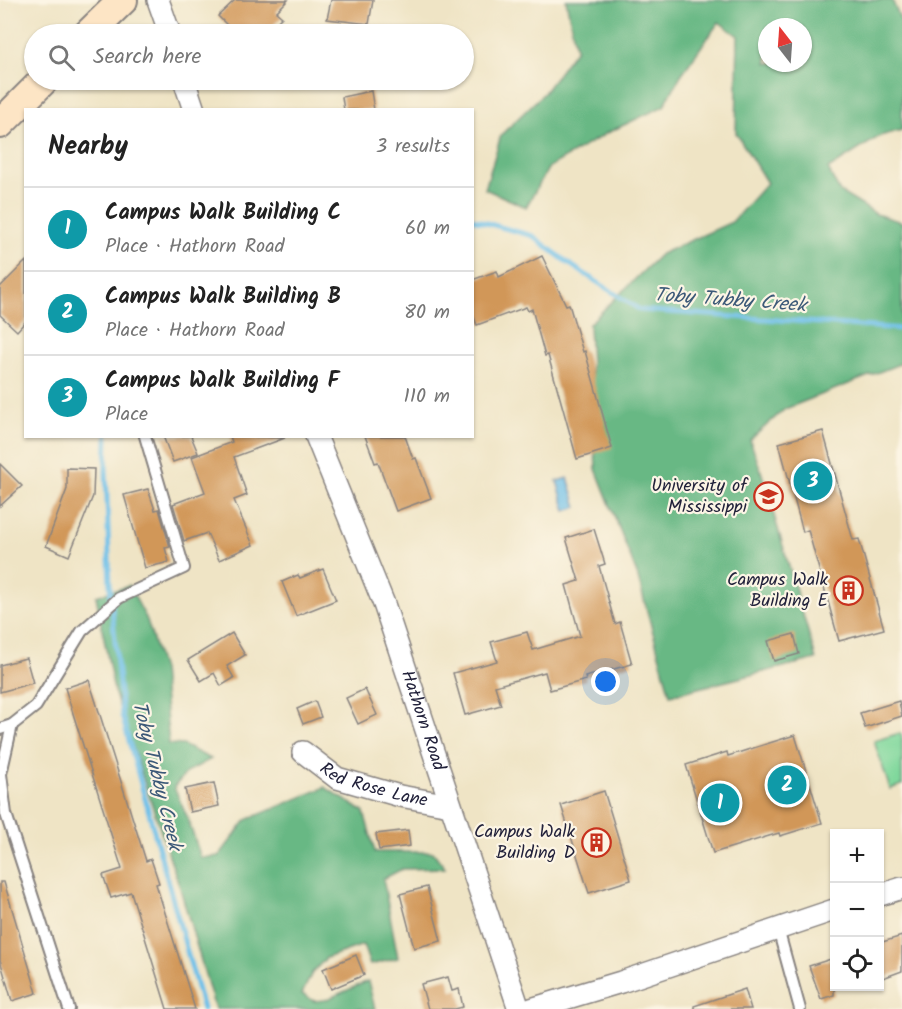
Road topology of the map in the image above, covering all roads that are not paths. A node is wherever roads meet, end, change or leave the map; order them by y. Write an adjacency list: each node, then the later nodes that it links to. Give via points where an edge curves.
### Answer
1 (123, 0): 3 (main road)
2 (158, 0): 4 (street)
3 (98, 24)
4 (166, 24)
5 (34, 90): 8 (main road)
6 (187, 90): 7 (street)
7 (193, 108)
8 (0, 124)
9 (146, 438): 11 (lane, via 184,568 119,598 82,631 36,706)
10 (317, 438): 14 (street, Hathorn Road, via 384,604)
11 (12, 725): 12 (lane); 19 (lane, via 1,774 6,814)
12 (0, 729)
13 (303, 752): 14 (street, Red Rose Lane, via 337,778)
14 (450, 805): 20 (street, Hathorn Road)
15 (902, 888): 16 (street)
16 (884, 894)
17 (830, 911): 18 (street)
18 (778, 929): 21 (street); 22 (lane)
19 (69, 1009)
20 (519, 1009)
21 (531, 1009)
22 (800, 1009)

